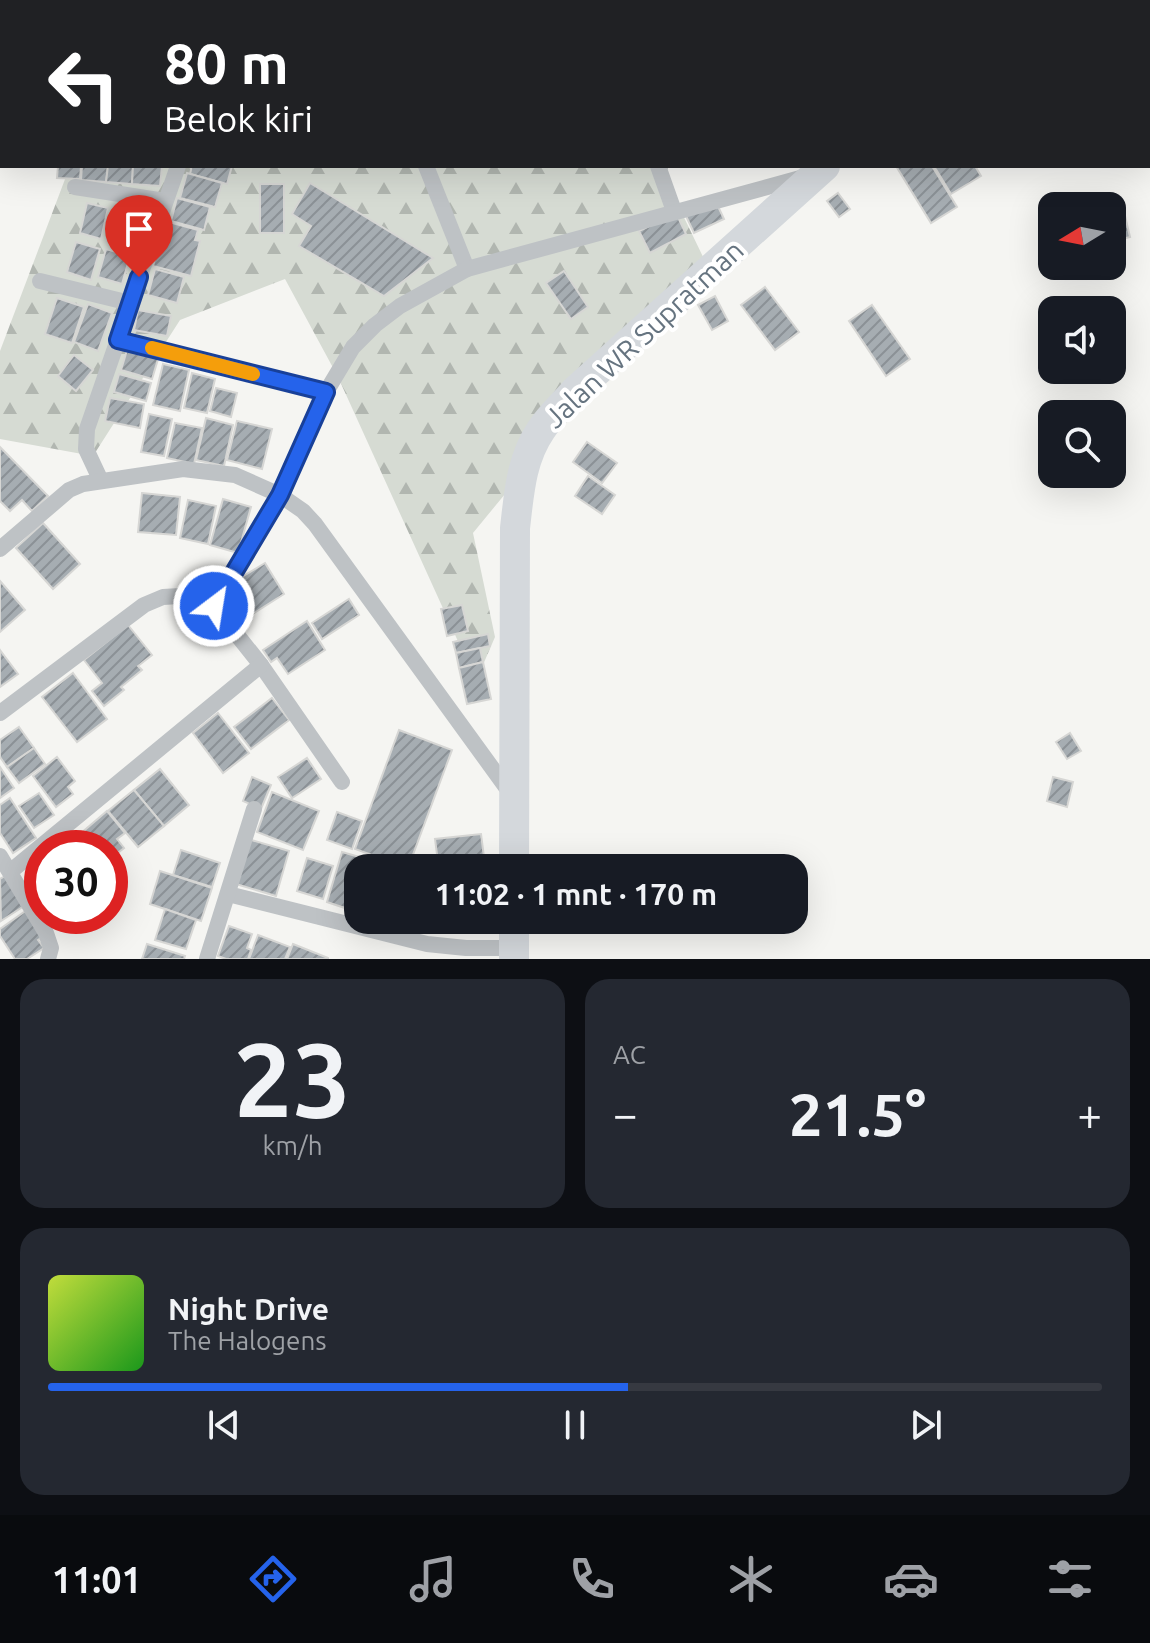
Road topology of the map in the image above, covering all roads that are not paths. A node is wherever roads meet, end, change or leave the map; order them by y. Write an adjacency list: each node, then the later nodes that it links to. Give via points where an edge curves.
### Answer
1 (177, 168): 6 (street)
2 (427, 168): 8 (street)
3 (659, 168): 7 (street)
4 (821, 170): 7 (street); 20 (highway, Jalan WR Supratman, via 575,391 541,429 531,449 515,528)
5 (75, 187): 6 (street)
6 (165, 201): 10 (street)
7 (674, 211): 8 (street)
8 (467, 269): 12 (street, via 375,325 353,347)
9 (40, 281): 10 (street)
10 (130, 303): 11 (street)
11 (118, 340): 12 (street); 13 (street, via 85,438)
12 (326, 392): 14 (street)
13 (101, 481): 14 (street, via 183,469 235,475); 15 (street, via 69,490)
14 (280, 495): 16 (street); 20 (street, via 315,524)
15 (0, 549)
16 (214, 606): 17 (street); 18 (street, via 180,596 144,605)
17 (261, 665): 19 (street); 23 (street)
18 (0, 713)
19 (342, 782)
20 (515, 798): 22 (highway, Jalan WR Supratman)
21 (254, 809): 24 (street)
22 (514, 854)
23 (3, 861): 26 (street, via 46,933)
24 (228, 894): 25 (street, via 427,944 466,948); 27 (street)
25 (514, 942)
26 (48, 959)
27 (207, 959)

